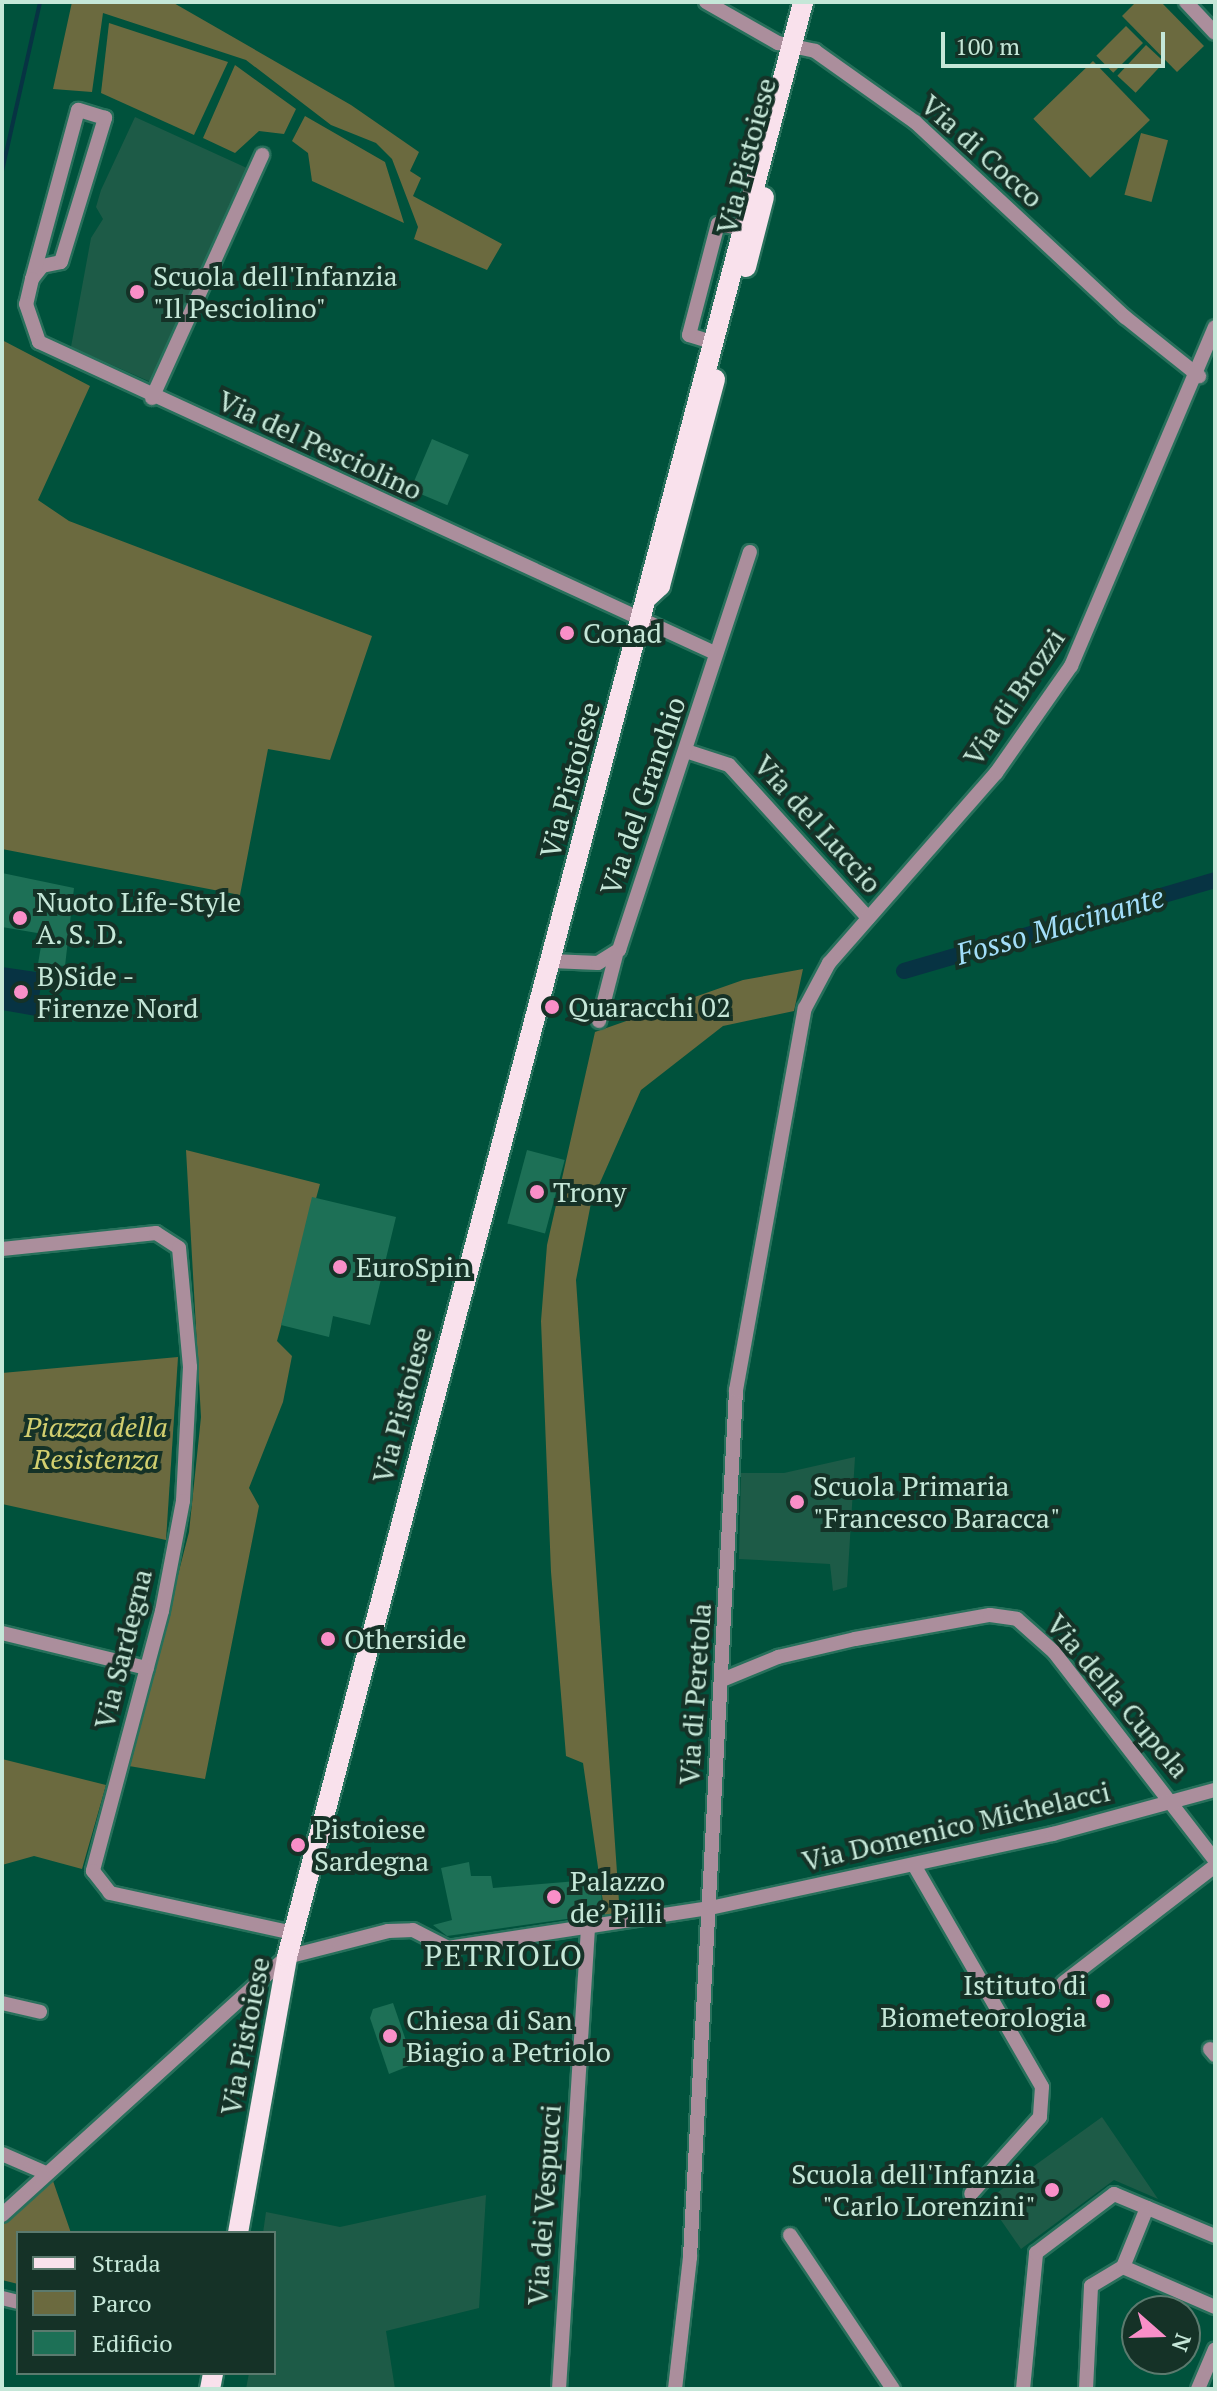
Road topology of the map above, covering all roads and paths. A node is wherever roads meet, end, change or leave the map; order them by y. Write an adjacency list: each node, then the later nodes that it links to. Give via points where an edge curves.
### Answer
1 (706, 2): 6 (street, Via di Cocco)
2 (803, 2): 6 (main road, Via Pistoiese)
3 (816, 2): 6 (main road, Via Pistoiese)
4 (1186, 2): 5 (street)
5 (1215, 33)
6 (797, 46): 11 (street, Via di Cocco, via 915,122 1125,317); 14 (main road, Via Pistoiese, via 741,228 645,583); 14 (main road, Via Pistoiese, via 660,586)
7 (262, 155): 12 (street)
8 (32, 279): 8 (street, Via del Pesciolino, via 42,266 61,262 105,118 78,110); 12 (street, Via del Pesciolino, via 26,314 39,342)
9 (1215, 327): 10 (street, Via di Brozzi)
10 (1212, 349): 11 (street, Via di Brozzi)
11 (1199, 376): 18 (street, Via di Brozzi, via 1071,666 996,773)
12 (152, 398): 15 (street, Via del Pesciolino)
13 (750, 552): 16 (street, Via del Granchio)
14 (647, 598): 15 (main road, Via Pistoiese)
15 (642, 621): 16 (street); 20 (main road, Via Pistoiese)
16 (715, 653): 17 (street, Via del Granchio)
17 (689, 752): 18 (street, Via del Luccio, via 729,765); 19 (street, Via del Granchio)
18 (868, 918): 21 (street, Via di Brozzi, via 822,973)
19 (616, 955): 20 (street, via 598,963); 22 (street, Via del Granchio)
20 (551, 961): 33 (main road, Via Pistoiese)
21 (805, 1008): 26 (street, Via di Peretola, via 739,1363)
22 (599, 1021)
23 (2, 1249): 25 (street, Via Sardegna, via 156,1233 174,1241 183,1265 189,1433 176,1543)
24 (2, 1633): 25 (street)
25 (147, 1668): 33 (street, Via Sardegna, via 94,1864 97,1882 110,1893)
26 (722, 1680): 28 (street, Via della Cupola, via 798,1651 1008,1616 1054,1652); 31 (street, Via di Peretola)
27 (1215, 1790): 28 (street, Via Domenico Michelacci)
28 (1172, 1801): 29 (street, Via della Cupola); 30 (street, Via Domenico Michelacci)
29 (1215, 1863): 35 (street)
30 (914, 1865): 31 (street, Via Domenico Michelacci); 40 (street, via 1042,2087 1040,2117)
31 (707, 1908): 32 (street, Via Domenico Michelacci); 49 (street, Via di Peretola, via 690,2257)
32 (588, 1929): 34 (street, Via Domenico Michelacci, via 448,1948 406,1929); 50 (street, Via dei Vespucci)
33 (294, 1933): 34 (main road, Via Pistoiese)
34 (287, 1957): 39 (street); 43 (main road, Via Pistoiese)
35 (1063, 1983)
36 (2, 2003): 37 (street)
37 (40, 2012)
38 (2, 2154): 39 (street)
39 (46, 2173): 42 (street)
40 (971, 2194)
41 (1147, 2208): 45 (street); 46 (street); 52 (street, via 1114,2194 1036,2253)
42 (2, 2215)
43 (238, 2231)
44 (790, 2235): 51 (street)
45 (1215, 2236)
46 (1123, 2267): 47 (street); 53 (street, via 1091,2286)
47 (1215, 2307)
48 (1215, 2349): 54 (street)
49 (670, 2388)
50 (559, 2389)
51 (893, 2389)
52 (1023, 2389)
53 (1086, 2389)
54 (1198, 2389)

